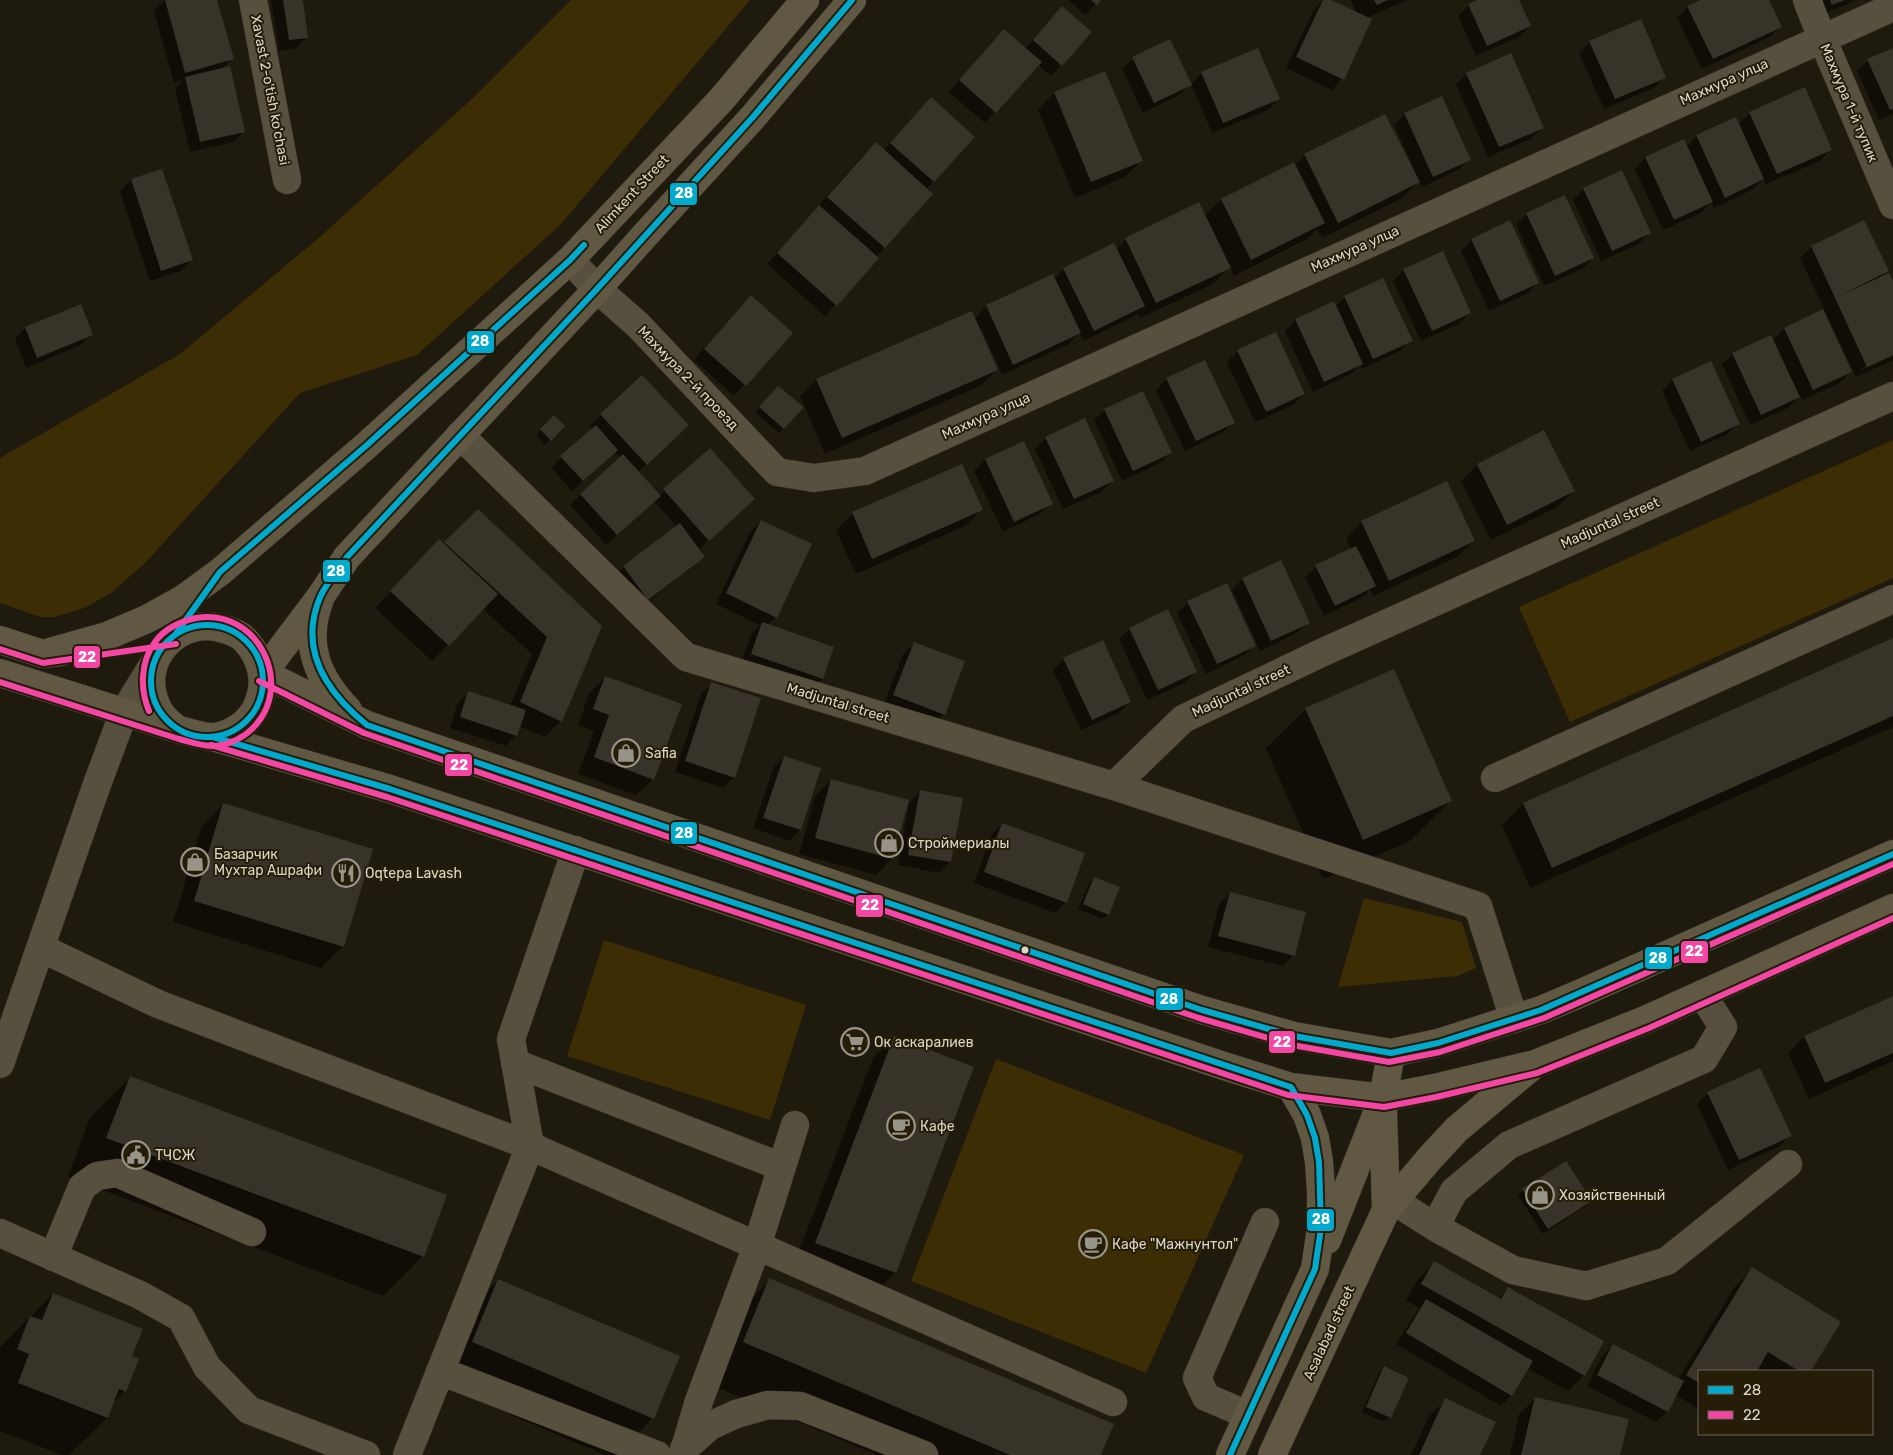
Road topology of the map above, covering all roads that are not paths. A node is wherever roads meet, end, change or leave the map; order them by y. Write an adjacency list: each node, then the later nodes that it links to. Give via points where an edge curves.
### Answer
1 (254, 0): 7 (street, Xavast 2-o'tish ko'chasi)
2 (805, 0): 9 (main road, Alimkent Street, via 722,100)
3 (852, 0): 10 (main road)
4 (1807, 0): 6 (street, Махмура 1-й тупик)
5 (1893, 7): 6 (street, Махмура улца)
6 (1822, 38): 8 (street, Махмура 1-й тупик); 13 (street, Махмура улца, via 865,471)
7 (287, 180)
8 (1893, 205)
9 (570, 260): 10 (street, Махмура 2-й проезд); 14 (main road, Alimkent Street, via 367,445)
10 (597, 289): 12 (main road); 13 (street, Махмура 2-й проезд, via 638,325 777,472)
11 (1893, 396): 28 (street, Madjuntal street, via 1328,650 1183,719)
12 (460, 435): 15 (main road, via 347,557); 28 (street, Madjuntal street, via 686,657)
13 (814, 478)
14 (220, 572): 17 (main road); 19 (main road, via 148,619 107,636)
15 (321, 596): 22 (main road); 24 (main road, via 312,634 318,667 337,699)
16 (1893, 599): 27 (street)
17 (175, 635): 19 (main road); 20 (main road); 22 (main road, via 202,626 229,630 245,640 257,655)
18 (0, 640): 19 (main road)
19 (43, 654)
20 (153, 664): 23 (street); 25 (main road, via 151,683 154,701 161,715)
21 (0, 672): 23 (main road)
22 (262, 673): 24 (main road); 26 (main road, via 263,691 257,708 232,732)
23 (124, 712): 25 (main road); 32 (street)
24 (367, 725): 35 (main road, via 1202,1010 1294,1036)
25 (176, 728): 26 (main road)
26 (213, 738): 29 (main road, via 390,789)
27 (1495, 778)
28 (1114, 786): 34 (street, via 1478,906)
29 (576, 850): 37 (street, via 511,1039); 39 (main road)
30 (1893, 854): 34 (main road, via 1578,994)
31 (1893, 908): 33 (main road)
32 (41, 948): 36 (street); 42 (street, via 158,1004)
33 (1702, 994): 38 (main road); 47 (street, via 1723,1027 1704,1059 1509,1145 1454,1191)
34 (1514, 1019): 35 (main road, via 1438,1043)
35 (1391, 1053): 40 (main road, Asalabad street)
36 (0, 1064)
37 (515, 1064): 42 (street); 44 (street)
38 (1535, 1064): 40 (main road); 45 (main road, Asalabad street, via 1457,1129)
39 (1291, 1087): 40 (main road); 52 (main road, Asalabad street, via 1307,1115 1319,1162 1321,1228)
40 (1383, 1098): 45 (main road, Asalabad street); 52 (main road, Asalabad street)
41 (795, 1125): 44 (street)
42 (530, 1146): 50 (street); 53 (street)
43 (1788, 1164): 47 (street, via 1667,1261 1586,1286 1513,1270)
44 (782, 1167): 50 (street)
45 (1390, 1206): 47 (street); 62 (main road, Asalabad street)
46 (1265, 1222): 55 (street, via 1197,1378 1206,1398)
47 (1435, 1227)
48 (252, 1232): 51 (street, via 117,1173 97,1176 82,1187)
49 (0, 1233): 51 (street)
50 (757, 1246): 54 (street); 56 (street)
51 (53, 1257): 57 (street, via 140,1295 181,1318 207,1366 248,1410)
52 (1315, 1269): 55 (main road, Asalabad street)
53 (440, 1371): 58 (street); 59 (street)
54 (1113, 1402)
55 (1248, 1415): 61 (main road, Asalabad street)
56 (683, 1451): 60 (street, via 710,1426 768,1405 800,1406)
57 (366, 1455)
58 (407, 1455)
59 (657, 1455)
60 (924, 1455)
61 (1230, 1455)
62 (1272, 1455)

